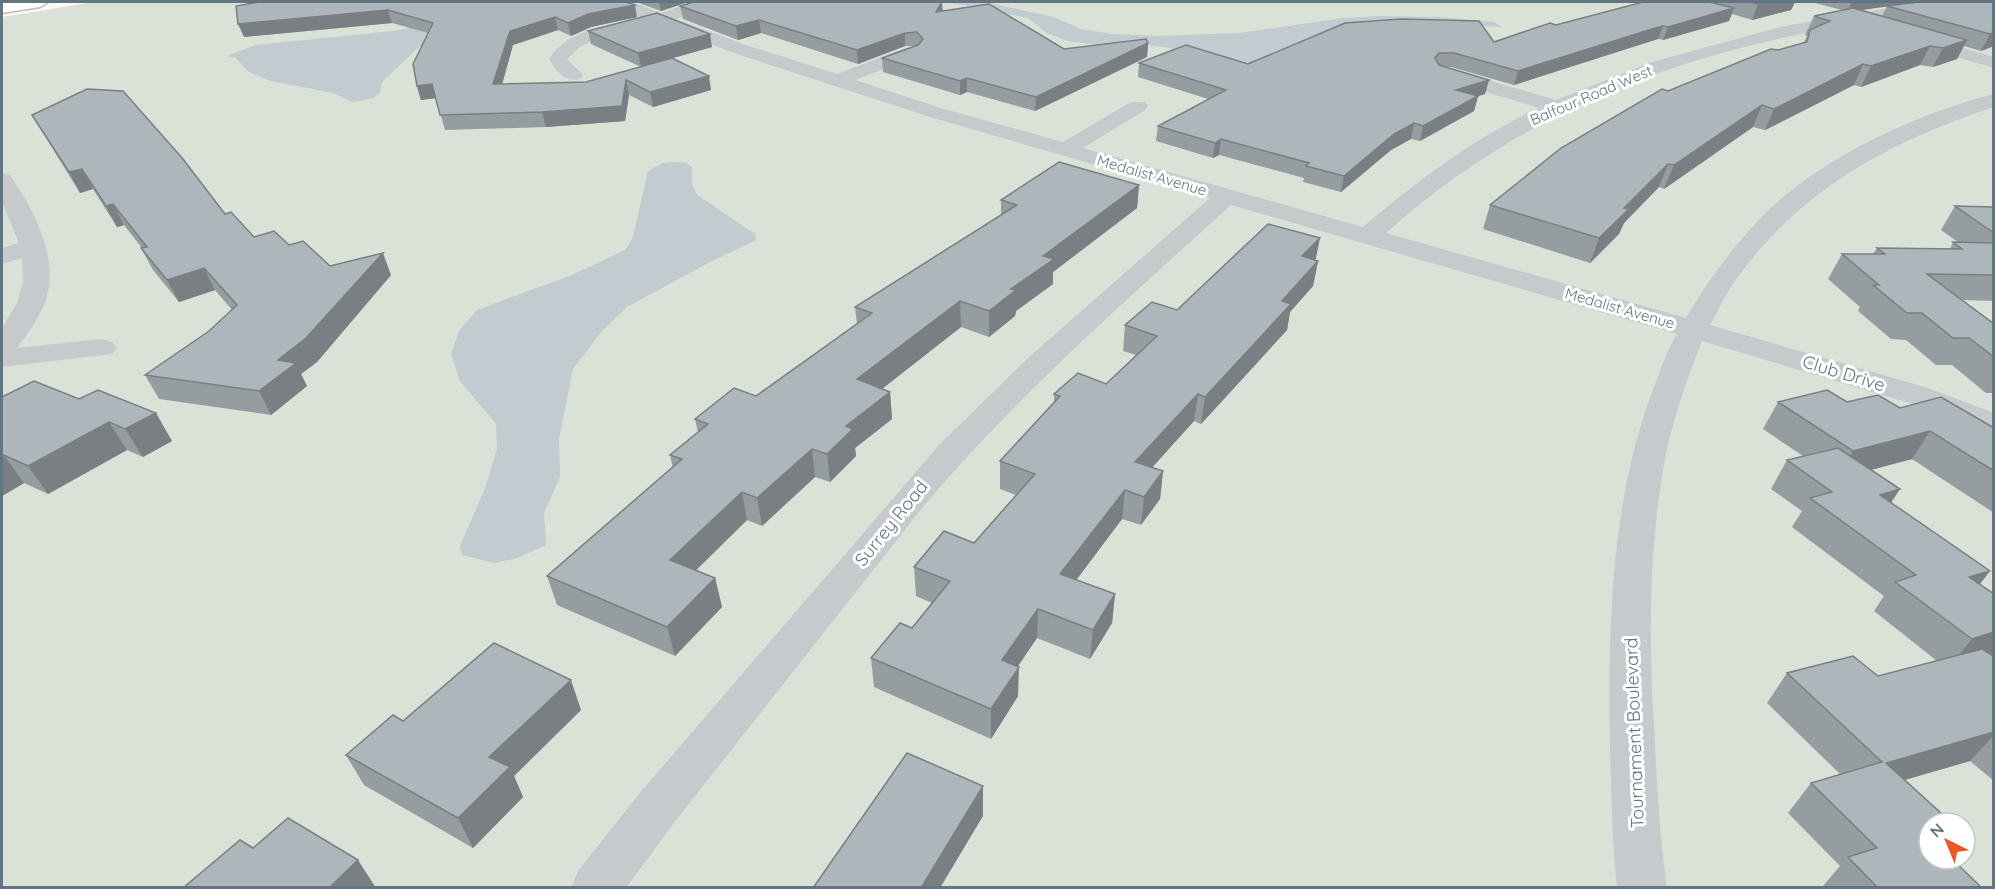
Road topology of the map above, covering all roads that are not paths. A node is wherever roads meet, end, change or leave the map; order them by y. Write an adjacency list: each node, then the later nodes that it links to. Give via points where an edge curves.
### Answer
1 (40, 2): 5 (main road)
2 (618, 2): 7 (street, Medalist Avenue)
3 (709, 2): 7 (street)
4 (1967, 2): 8 (street, Balfour Road West)
5 (2, 8)
6 (1811, 8): 8 (street)
7 (660, 19): 14 (street, via 570,44 558,59); 15 (street, Medalist Avenue)
8 (1845, 19): 9 (street); 18 (street, Balfour Road West, via 1693,54)
9 (1880, 29)
10 (1902, 36): 12 (street)
11 (912, 52): 15 (street)
12 (1994, 63)
13 (1443, 73): 18 (street)
14 (574, 75)
15 (836, 81): 19 (street, Medalist Avenue)
16 (1994, 100): 25 (street, Tournament Boulevard, via 1874,148 1805,192 1768,224 1736,261)
17 (1138, 106): 19 (street)
18 (1557, 107): 22 (street, Balfour Road West, via 1487,145 1441,176)
19 (1065, 150): 21 (street, Medalist Avenue)
20 (2, 180): 23 (street)
21 (1227, 196): 22 (street, Medalist Avenue); 30 (street, Surrey Road, via 958,444 904,504)
22 (1368, 236): 25 (street, Medalist Avenue)
23 (33, 247): 24 (street); 26 (street, via 38,283 27,311)
24 (2, 255)
25 (1692, 328): 29 (street, Club Drive, via 1917,395); 31 (street, Tournament Boulevard, via 1664,399 1645,472 1633,563 1629,679)
26 (2, 346)
27 (102, 348): 28 (street)
28 (2, 358)
29 (1994, 424)
30 (596, 888)
31 (1642, 888)

